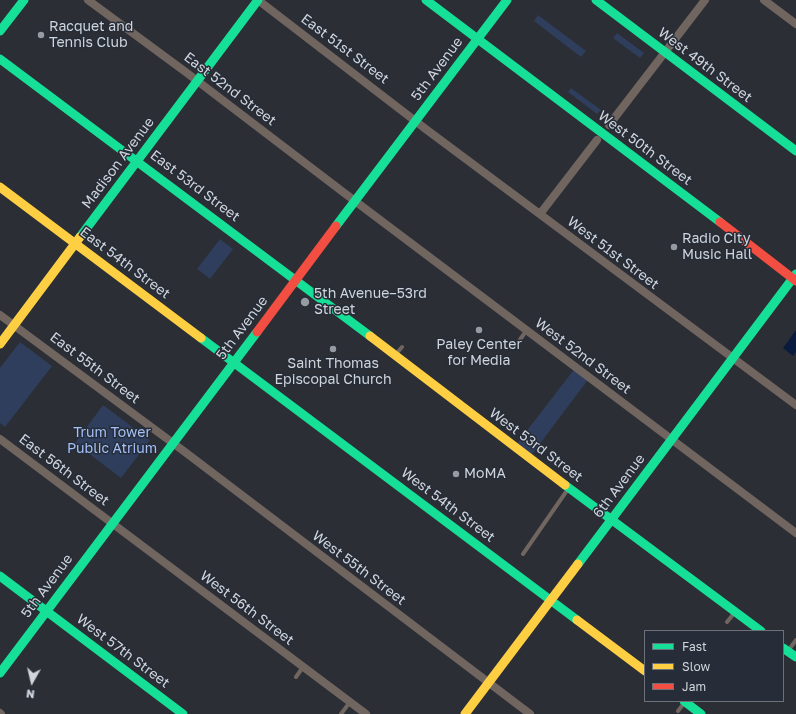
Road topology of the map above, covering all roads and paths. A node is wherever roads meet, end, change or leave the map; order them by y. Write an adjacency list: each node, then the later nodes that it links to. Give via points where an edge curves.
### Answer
1 (24, 0): 10 (main road)
2 (88, 0): 14 (street, East 52nd Street)
3 (258, 0): 14 (main road, Madison Avenue); 15 (street, East 51st Street)
4 (426, 0): 11 (main road, West 50th Street)
5 (507, 0): 11 (main road, 5th Avenue)
6 (596, 0): 12 (main road, West 49th Street)
7 (704, 0): 12 (street)
8 (764, 0): 9 (street)
9 (796, 24)
10 (0, 32)
11 (478, 39): 15 (main road, 5th Avenue); 24 (main road, West 50th Street)
12 (665, 52): 16 (street); 18 (main road, West 49th Street)
13 (0, 59): 19 (main road, East 53rd Street)
14 (197, 81): 19 (main road, Madison Avenue); 21 (street, East 52nd Street)
15 (416, 120): 21 (main road, 5th Avenue); 22 (street, West 51st Street)
16 (609, 125)
17 (597, 140): 22 (street)
18 (796, 151)
19 (137, 161): 23 (main road, Madison Avenue); 25 (main road, East 53rd Street)
20 (0, 186): 23 (main road, East 54th Street)
21 (355, 201): 25 (main road, 5th Avenue); 28 (street, West 52nd Street)
22 (540, 214): 33 (street, West 51st Street)
23 (75, 243): 27 (main road, Madison Avenue); 34 (main road, East 54th Street)
24 (795, 278): 33 (main road, 6th Avenue)
25 (296, 280): 32 (main road, West 53rd Street); 34 (main road, 5th Avenue)
26 (0, 315): 27 (street, East 55th Street)
27 (14, 324): 29 (main road, Madison Avenue); 38 (street, East 55th Street)
28 (527, 330): 30 (lane); 37 (street, West 52nd Street)
29 (0, 344)
30 (517, 344)
31 (402, 347): 32 (lane)
32 (396, 355): 39 (main road, West 53rd Street)
33 (733, 358): 35 (street, West 51st Street); 37 (main road, 6th Avenue)
34 (234, 362): 38 (main road, 5th Avenue); 45 (main road, West 54th Street)
35 (796, 405)
36 (0, 439): 41 (street, East 56th Street)
37 (672, 439): 40 (main road, 6th Avenue); 42 (street, West 52nd Street)
38 (173, 444): 41 (main road, 5th Avenue); 57 (street, West 55th Street)
39 (569, 488): 40 (main road, West 53rd Street); 43 (lane)
40 (612, 519): 45 (main road, 6th Avenue); 47 (main road, West 53rd Street)
41 (112, 523): 46 (main road, 5th Avenue); 53 (street, West 56th Street)
42 (796, 532)
43 (523, 554)
44 (0, 576): 46 (main road, West 57th Street)
45 (551, 600): 54 (main road, West 54th Street); 57 (main road, 6th Avenue)
46 (46, 611): 55 (main road, 5th Avenue); 62 (main road, West 57th Street)
47 (735, 611): 48 (lane); 49 (main road, West 53rd Street)
48 (727, 622)
49 (760, 630)
50 (796, 640): 51 (lane)
51 (785, 649): 52 (main road)
52 (796, 657)
53 (303, 667): 56 (lane); 58 (street, West 56th Street)
54 (644, 670)
55 (0, 672)
56 (296, 677)
57 (489, 683): 65 (main road, 6th Avenue); 66 (street, West 55th Street)
58 (350, 702): 63 (lane); 64 (street, West 56th Street)
59 (684, 702): 61 (lane)
60 (686, 702): 67 (main road)
61 (678, 711)
62 (183, 714)
63 (341, 714)
64 (366, 714)
65 (465, 714)
66 (530, 714)
67 (701, 714)

